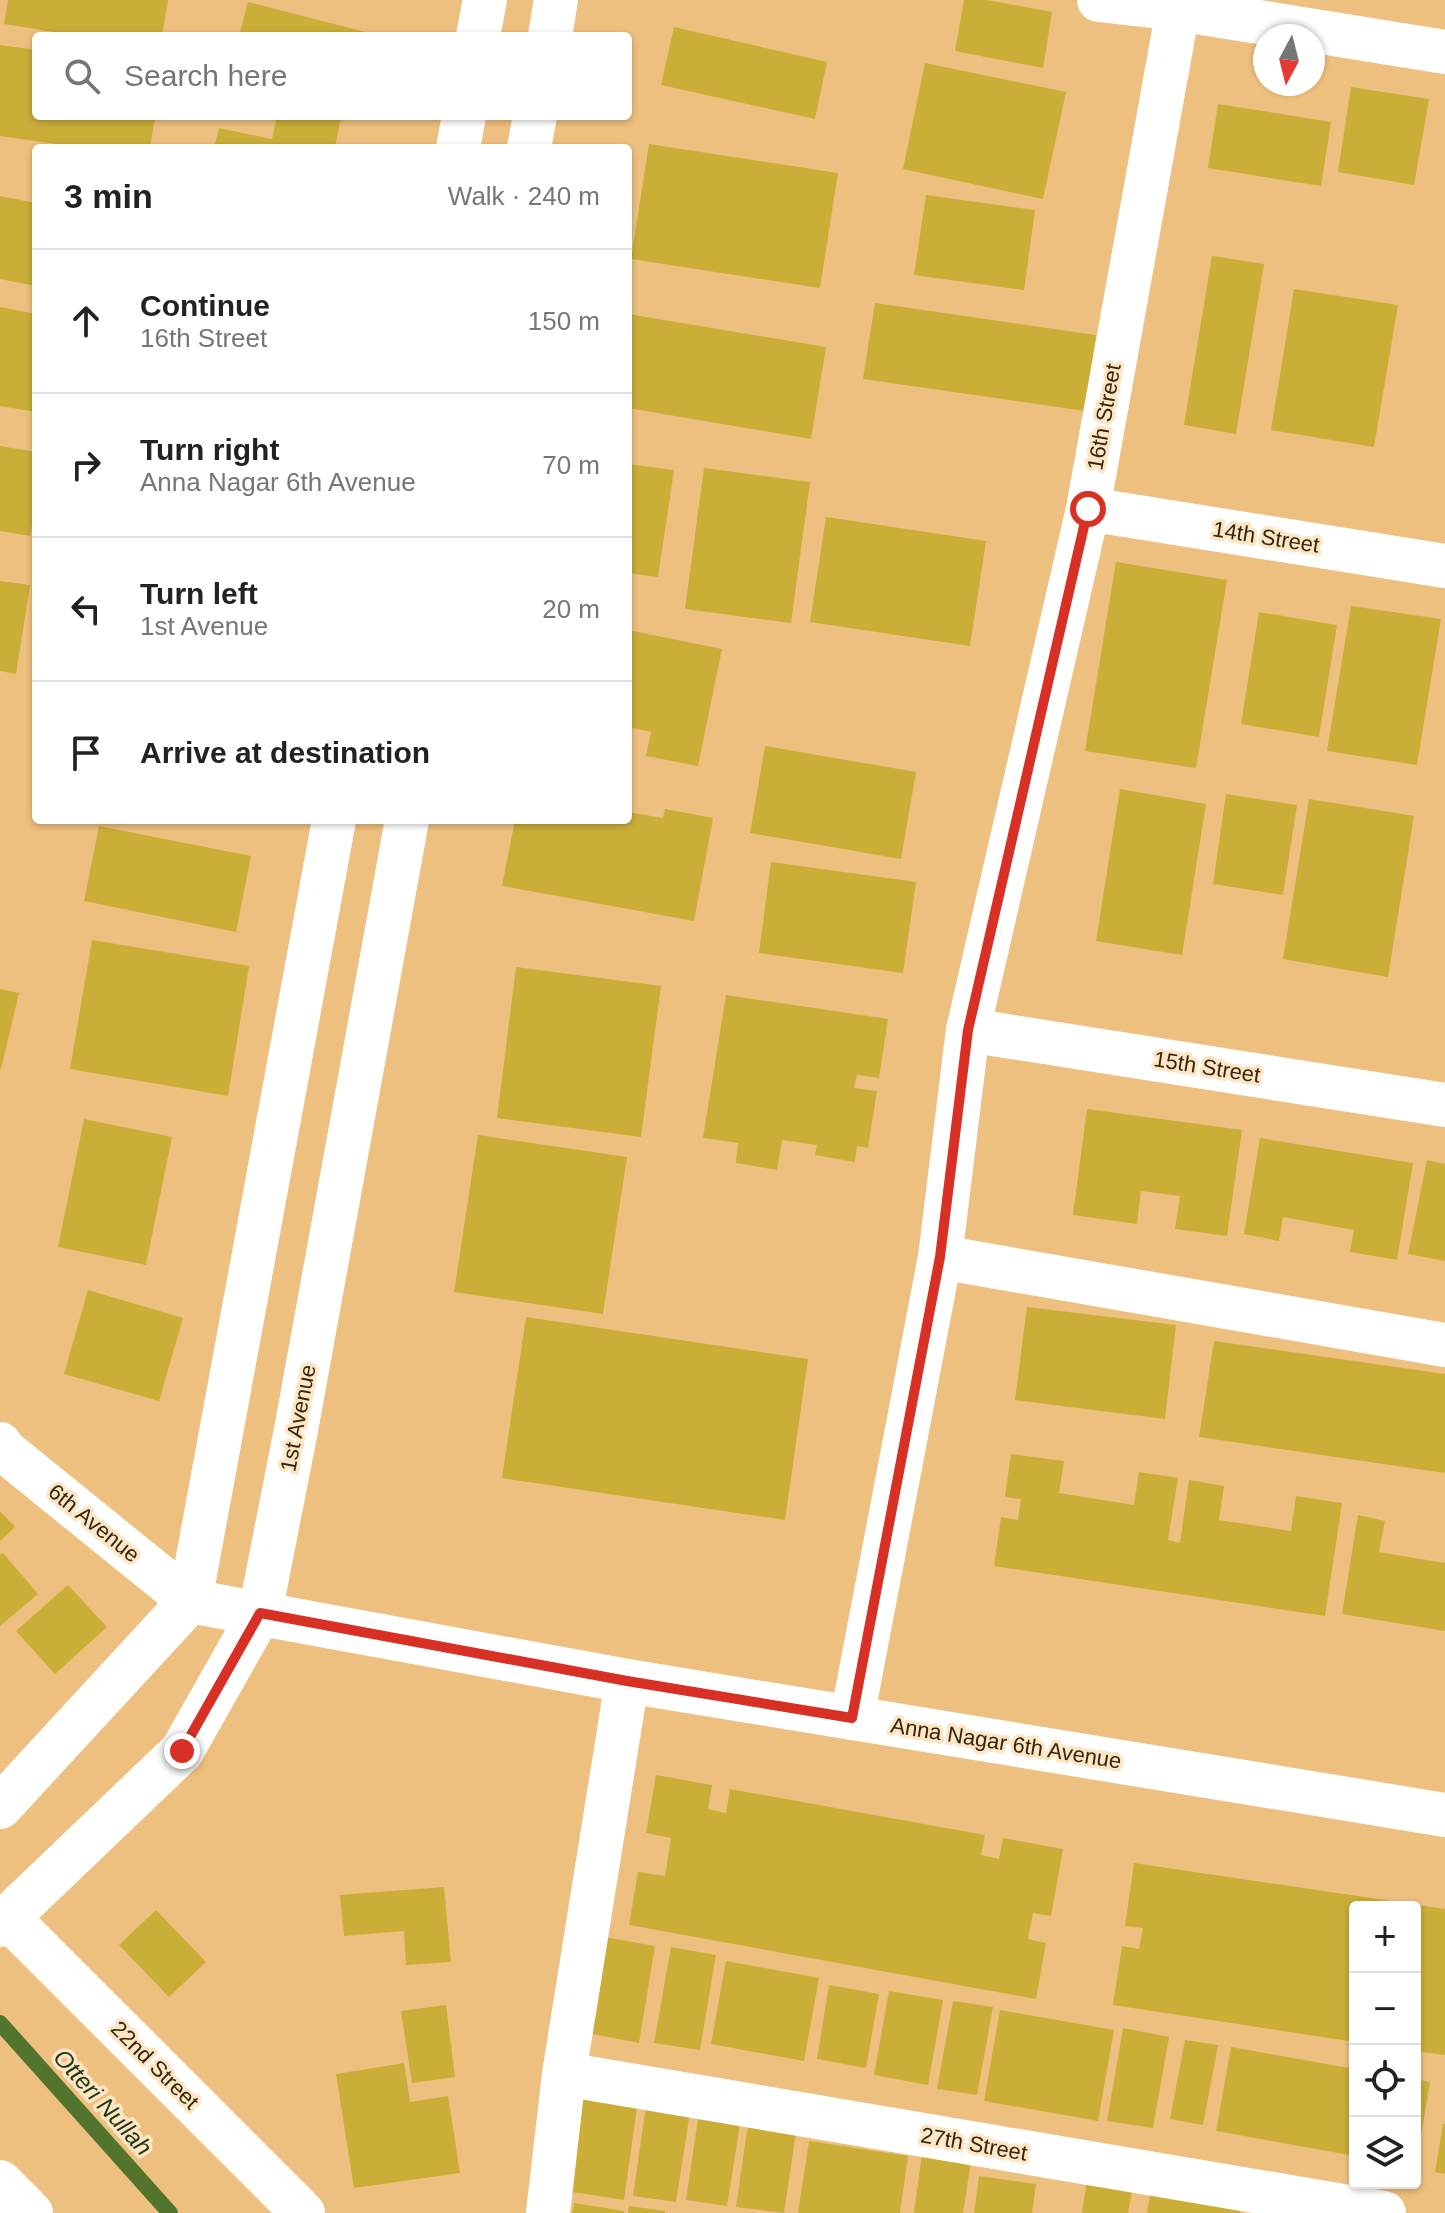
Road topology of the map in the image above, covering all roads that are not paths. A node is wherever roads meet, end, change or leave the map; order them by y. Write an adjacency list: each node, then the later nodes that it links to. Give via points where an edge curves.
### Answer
1 (485, 0): 5 (street)
2 (556, 0): 6 (street)
3 (1099, 0): 4 (street)
4 (1178, 9): 7 (street); 12 (street, 16th Street)
5 (479, 32)
6 (551, 32)
7 (1445, 52)
8 (463, 120): 10 (street)
9 (534, 120): 11 (street)
10 (459, 144)
11 (530, 144)
12 (1088, 509): 13 (street, 14th Street); 16 (street, 16th Street)
13 (1445, 566)
14 (333, 824): 21 (street)
15 (406, 824): 22 (street, 1st Avenue)
16 (968, 1030): 17 (street, 15th Street); 18 (street, 16th Street)
17 (1445, 1105)
18 (940, 1257): 19 (street); 24 (street, 16th Street)
19 (1445, 1345)
20 (0, 1444): 21 (street, 6th Avenue)
21 (190, 1601): 22 (street, Anna Nagar 6th Avenue); 25 (street)
22 (260, 1613): 23 (street, Anna Nagar 6th Avenue); 27 (street, 1st Avenue, via 182,1751)
23 (627, 1681): 24 (street, Anna Nagar 6th Avenue); 28 (street)
24 (852, 1718): 26 (street, Anna Nagar 6th Avenue)
25 (0, 1807)
26 (1445, 1815)
27 (4, 1921): 31 (street, 22nd Street)
28 (564, 2074): 32 (street); 33 (street, 27th Street)
29 (0, 2182): 30 (street)
30 (31, 2213)
31 (303, 2213)
32 (548, 2213)
33 (1384, 2213)

